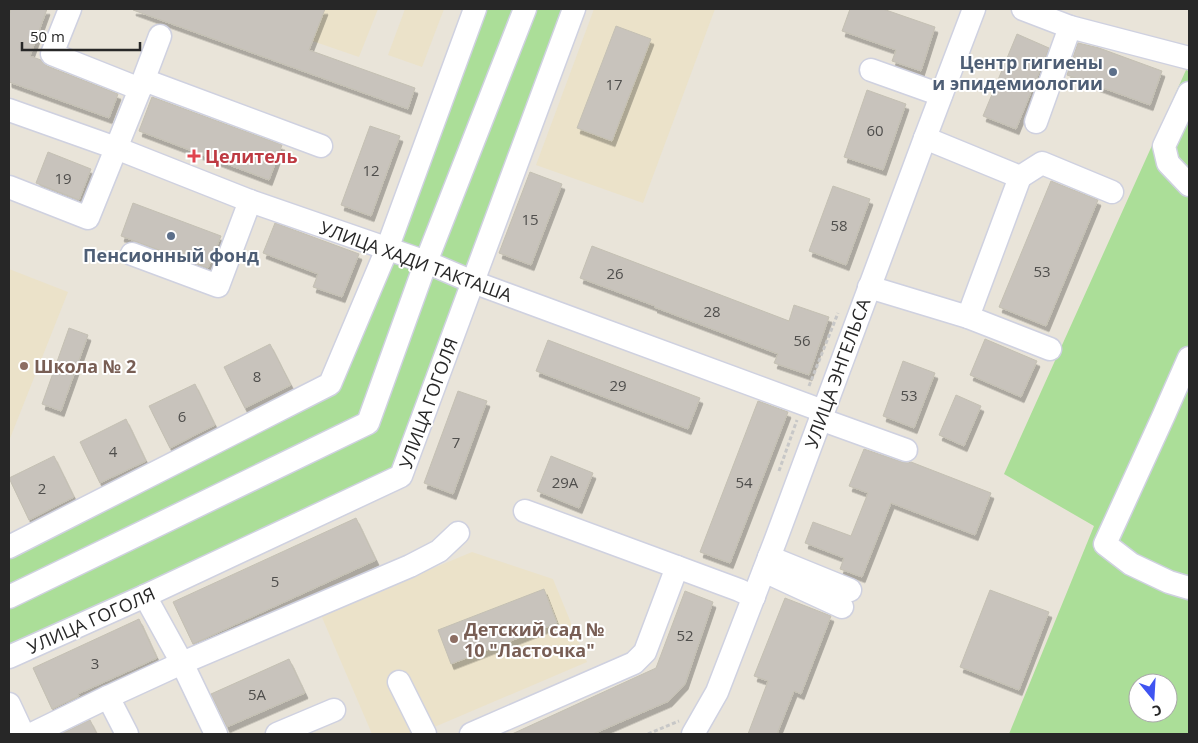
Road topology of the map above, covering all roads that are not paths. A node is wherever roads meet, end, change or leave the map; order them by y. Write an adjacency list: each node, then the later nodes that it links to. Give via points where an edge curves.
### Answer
1 (70, 9): 11 (street, via 52,54)
2 (475, 9): 24 (street)
3 (525, 9): 26 (street)
4 (574, 9): 27 (street, УЛИЦА ГОГОЛЯ)
5 (974, 9): 13 (street, УЛИЦА ЭНГЕЛЬСА)
6 (1023, 9): 7 (street)
7 (1070, 27): 9 (street); 15 (street)
8 (160, 36): 11 (street)
9 (1189, 58)
10 (871, 70): 13 (street)
11 (142, 85): 17 (street); 18 (street)
12 (1189, 93): 20 (street, via 1164,146 1168,163)
13 (941, 94): 16 (street, УЛИЦА ЭНГЕЛЬСА)
14 (9, 110): 18 (street, УЛИЦА ХАДИ ТАКТАША)
15 (1036, 122)
16 (924, 138): 19 (street); 28 (street, УЛИЦА ЭНГЕЛЬСА)
17 (321, 146)
18 (116, 148): 21 (street, via 88,218); 23 (street, УЛИЦА ХАДИ ТАКТАША)
19 (1020, 177): 22 (street, via 1042,164); 29 (street)
20 (1189, 185)
21 (9, 187)
22 (1112, 192)
23 (250, 201): 24 (street, УЛИЦА ХАДИ ТАКТАША); 25 (street, via 218,286)
24 (387, 249): 26 (street, УЛИЦА ХАДИ ТАКТАША); 36 (street, via 330,384)
25 (132, 254)
26 (426, 262): 27 (street, УЛИЦА ХАДИ ТАКТАША); 41 (street, via 368,423)
27 (473, 282): 32 (street, УЛИЦА ХАДИ ТАКТАША); 40 (street, УЛИЦА ГОГОЛЯ, via 401,476)
28 (869, 287): 29 (street); 32 (street, УЛИЦА ЭНГЕЛЬСА)
29 (968, 317): 30 (street)
30 (1050, 348)
31 (1189, 358): 39 (street, via 1104,544 1131,564)
32 (822, 415): 33 (street, УЛИЦА ХАДИ ТАКТАША); 37 (street, УЛИЦА ЭНГЕЛЬСА)
33 (906, 450)
34 (525, 511): 38 (street)
35 (458, 533): 45 (street, via 439,550 410,566)
36 (9, 547)
37 (766, 564): 42 (street, УЛИЦА ЭНГЕЛЬСА); 43 (street)
38 (677, 567): 42 (street); 56 (street, via 645,652 634,663)
39 (1189, 588)
40 (145, 596): 44 (street, УЛИЦА ГОГОЛЯ); 45 (street)
41 (9, 597)
42 (754, 597): 57 (street, УЛИЦА ЭНГЕЛЬСА, via 717,692)
43 (846, 599)
44 (9, 657)
45 (182, 664): 47 (street); 53 (street)
46 (399, 682): 55 (street)
47 (108, 697): 51 (street); 52 (street)
48 (9, 704): 50 (street)
49 (334, 710): 54 (street)
50 (23, 734)
51 (32, 734)
52 (126, 734)
53 (216, 734)
54 (276, 734)
55 (425, 734)
56 (470, 734)
57 (693, 734)

